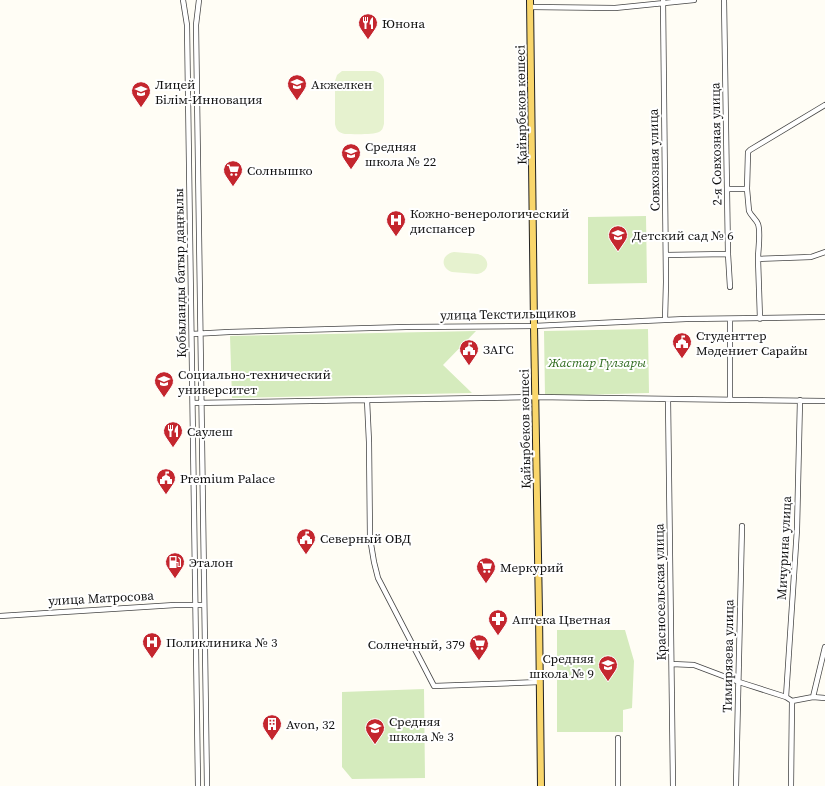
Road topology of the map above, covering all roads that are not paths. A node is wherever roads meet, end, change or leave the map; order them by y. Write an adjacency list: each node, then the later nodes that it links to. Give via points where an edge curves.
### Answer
1 (183, 0): 21 (street, Қобыланды батыр даңғылы, via 187,25)
2 (199, 0): 20 (street, Қобыланды батыр даңғылы, via 196,25)
3 (694, 0): 5 (street)
4 (724, 0): 8 (street, 2-я Совхозная улица)
5 (663, 2): 6 (street, via 615,8); 12 (street, Совхозная улица)
6 (530, 3): 19 (main road, Қайырбеков көшесі)
7 (825, 105): 9 (street, via 748,152)
8 (728, 189): 9 (street); 11 (street, 2-я Совхозная улица)
9 (747, 189): 13 (street, via 750,214 758,223)
10 (825, 252): 13 (street, via 811,257)
11 (728, 254): 12 (street); 14 (street, 2-я Совхозная улица)
12 (666, 255): 18 (street, Совхозная улица)
13 (758, 259): 16 (street)
14 (730, 287)
15 (825, 317): 16 (street, улица Текстильщиков)
16 (760, 318): 17 (street, улица Текстильщиков)
17 (730, 319): 18 (street, улица Текстильщиков); 24 (street)
18 (666, 320): 19 (street, улица Текстильщиков)
19 (534, 326): 20 (street, улица Текстильщиков); 22 (main road, Қайырбеков көшесі)
20 (201, 333): 21 (street, улица Текстильщиков); 29 (street, Қобыланды батыр даңғылы)
21 (192, 334): 28 (street, Қобыланды батыр даңғылы)
22 (535, 397): 23 (street); 25 (street); 36 (main road, Қайырбеков көшесі)
23 (668, 398): 24 (street); 35 (street, Красносельская улица)
24 (730, 399): 26 (street)
25 (368, 400): 29 (street); 36 (street, via 370,538 374,562 378,578 434,686)
26 (800, 400): 27 (street); 38 (street, Мичурина улица, via 797,529)
27 (825, 401)
28 (192, 403): 29 (street); 31 (street, Қобыланды батыр даңғылы)
29 (201, 403): 32 (street, Қобыланды батыр даңғылы)
30 (742, 526): 37 (street, Тимирязева улица)
31 (195, 605): 32 (street, улица Матросова); 33 (street, улица Матросова); 43 (street, Қобыланды батыр даңғылы)
32 (204, 605): 44 (street, Қобыланды батыр даңғылы)
33 (0, 616)
34 (825, 647): 39 (street)
35 (672, 664): 37 (street, via 694,665); 47 (street, Красносельская улица)
36 (540, 682): 45 (main road, Қайырбеков көшесі)
37 (738, 682): 38 (street); 48 (street, Тимирязева улица)
38 (786, 697): 41 (street)
39 (813, 697): 40 (street); 41 (street)
40 (825, 698)
41 (792, 701): 49 (street)
42 (618, 738): 46 (street)
43 (198, 786)
44 (207, 786)
45 (541, 786)
46 (618, 786)
47 (673, 786)
48 (736, 786)
49 (791, 786)

